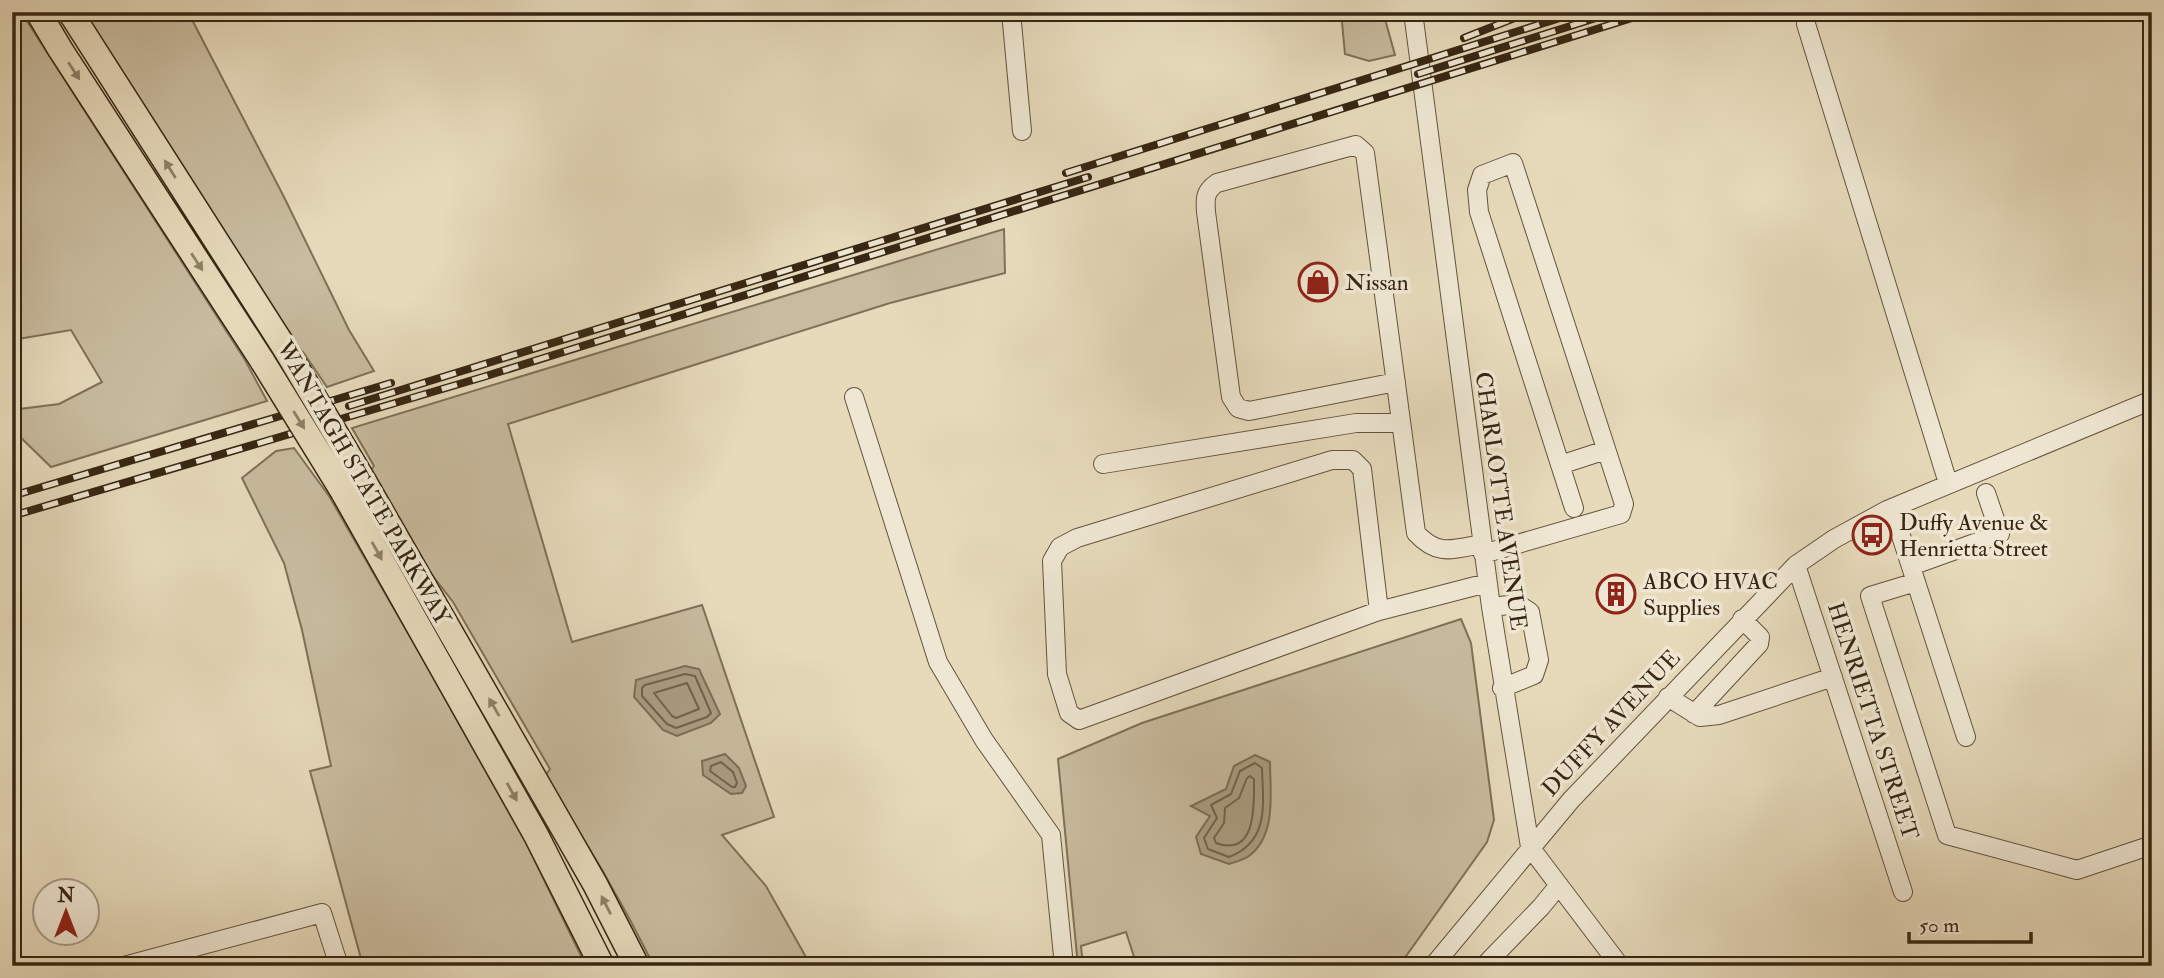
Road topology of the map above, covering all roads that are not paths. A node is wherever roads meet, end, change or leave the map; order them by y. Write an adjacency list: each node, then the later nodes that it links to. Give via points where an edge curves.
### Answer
1 (38, 12): 15 (highway, WANTAGH STATE PARKWAY, one-way to 15, bridge, via 263,362)
2 (70, 12): 15 (highway, WANTAGH STATE PARKWAY, one-way to 2, bridge, via 286,350)
3 (1011, 12): 6 (street)
4 (1413, 12): 19 (street, CHARLOTTE AVENUE)
5 (1806, 24): 14 (street)
6 (1022, 131)
7 (1396, 382): 7 (street, via 1365,153 1356,145 1209,189 1206,212 1231,397 1237,408 1248,411); 10 (street)
8 (854, 397): 40 (street, via 938,662 984,740 1051,835)
9 (2152, 400): 14 (street, DUFFY AVENUE)
10 (1401, 423): 12 (street, via 1356,423); 19 (street, via 1416,533 1441,551)
11 (1606, 450): 13 (street); 13 (street, via 1513,163 1482,175 1477,190 1479,212); 19 (street, via 1624,504 1620,514)
12 (1103, 464)
13 (1560, 465): 17 (street)
14 (1948, 484): 18 (street, DUFFY AVENUE)
15 (354, 488): 38 (highway, WANTAGH STATE PARKWAY, one-way to 38); 39 (highway, WANTAGH STATE PARKWAY, one-way to 15, via 596,884)
16 (1986, 493): 21 (street, via 2000,534)
17 (1574, 508)
18 (1892, 508): 20 (street, DUFFY AVENUE); 21 (street)
19 (1483, 549): 22 (street, CHARLOTTE AVENUE)
20 (1796, 565): 25 (street, DUFFY AVENUE); 26 (street, HENRIETTA STREET)
21 (1913, 574): 30 (street); 31 (street, via 1870,596 1947,835 2077,870)
22 (1487, 583): 23 (street, CHARLOTTE AVENUE); 24 (street)
23 (1491, 607): 27 (street, CHARLOTTE AVENUE); 27 (street, via 1518,604 1530,612 1539,660 1534,676)
24 (1378, 611): 24 (street, via 1079,720 1069,713 1057,674 1052,561 1060,547 1077,538 1332,460 1353,460 1362,469)
25 (1742, 620): 28 (street, DUFFY AVENUE); 29 (street, via 1760,638 1759,644)
26 (1832, 677): 29 (street, via 1719,715 1700,717); 34 (street, HENRIETTA STREET)
27 (1502, 688): 32 (street, CHARLOTTE AVENUE)
28 (1668, 697): 29 (street); 32 (street, DUFFY AVENUE)
29 (1694, 713)
30 (1966, 737)
31 (2149, 846)
32 (1530, 847): 33 (street, CHARLOTTE AVENUE); 35 (street, DUFFY AVENUE)
33 (1559, 885): 41 (street); 42 (street, CHARLOTTE AVENUE)
34 (1903, 892)
35 (1443, 963)
36 (124, 966): 37 (street, via 322,913)
37 (339, 966)
38 (602, 966)
39 (637, 966)
40 (1064, 966)
41 (1484, 966)
42 (1620, 966)

